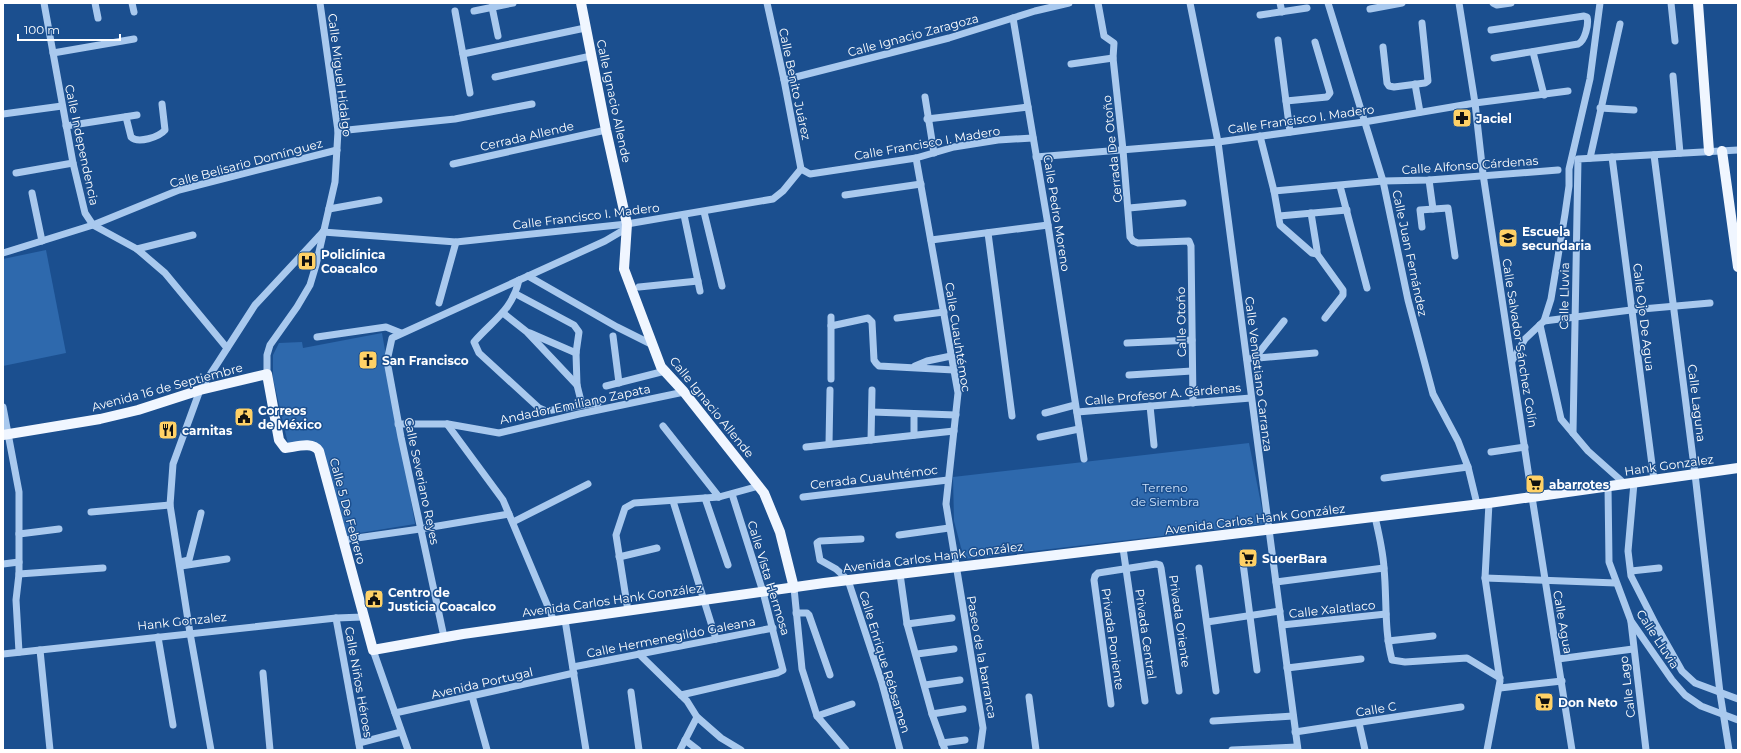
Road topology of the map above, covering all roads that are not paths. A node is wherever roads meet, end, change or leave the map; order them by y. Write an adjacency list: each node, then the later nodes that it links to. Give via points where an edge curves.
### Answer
1 (44, 3): 41 (street, Calle Independencia)
2 (95, 3): 28 (street)
3 (132, 3): 24 (street)
4 (320, 3): 71 (street, Calle Miguel Hidalgo)
5 (513, 3): 20 (street)
6 (581, 3): 32 (main road, Calle Ignacio Allende)
7 (767, 3): 49 (street, Calle Benito Juárez)
8 (1070, 3): 29 (street, Calle Ignacio Zaragoza)
9 (1098, 3): 44 (street, Cerrada De Otoño, via 1104,36 1114,43)
10 (1190, 3): 75 (street, Calle Venustiano Carranza)
11 (1280, 3): 26 (street)
12 (1328, 3): 68 (street, Calle Juan Fernández)
13 (1402, 3): 22 (street)
14 (1459, 3): 56 (street, Calle Salvador Sánchez Colín)
15 (1493, 3): 16 (street)
16 (1511, 3)
17 (1600, 3): 146 (street, via 1590,79 1569,169 1569,186 1551,299)
18 (1671, 3): 38 (street)
19 (1698, 3): 80 (main road)
20 (492, 7): 23 (street); 34 (street)
21 (1306, 8): 26 (street)
22 (1370, 9)
23 (474, 11)
24 (134, 12)
25 (455, 12): 42 (street)
26 (1282, 12): 27 (street)
27 (1260, 15)
28 (98, 18)
29 (1013, 18): 49 (street, Calle Ignacio Zaragoza, via 949,38); 60 (street, Calle Pedro Moreno)
30 (1422, 23): 50 (street, via 1428,81)
31 (1620, 24): 61 (street)
32 (585, 28): 42 (street); 43 (main road, Calle Ignacio Allende)
33 (1491, 30): 40 (street, via 1587,17 1582,43)
34 (498, 36)
35 (134, 39): 41 (street)
36 (1278, 40): 55 (street)
37 (1315, 42): 55 (street, via 1330,94 1327,97)
38 (1675, 42)
39 (1383, 47): 50 (street, via 1389,86)
40 (1533, 52): 45 (street); 53 (street)
41 (53, 53): 59 (street, Calle Independencia)
42 (463, 54): 52 (street)
43 (591, 56): 48 (street); 70 (main road, Calle Ignacio Allende)
44 (1113, 58): 46 (street); 77 (street, Cerrada De Otoño)
45 (1494, 58)
46 (1071, 64)
47 (1673, 76): 82 (street)
48 (495, 77)
49 (784, 80): 90 (street, Calle Benito Juárez)
50 (1415, 84): 63 (street)
51 (1568, 91): 53 (street, Calle Francisco I. Madero)
52 (470, 93)
53 (1544, 95): 56 (street, Calle Francisco I. Madero)
54 (925, 97): 67 (street)
55 (1286, 101): 72 (street)
56 (1475, 103): 63 (street, Calle Francisco I. Madero); 93 (street, Calle Salvador Sánchez Colín)
57 (162, 104): 66 (street, via 165,130 158,136 133,139)
58 (532, 104): 71 (street, via 454,119)
59 (62, 106): 64 (street); 69 (street, Calle Independencia)
60 (1028, 107): 67 (street); 74 (street, Calle Pedro Moreno)
61 (1600, 108): 62 (street); 87 (street)
62 (1634, 110)
63 (1420, 112): 68 (street, Calle Francisco I. Madero)
64 (3, 114)
65 (137, 115): 66 (street)
66 (126, 117): 69 (street)
67 (927, 119): 81 (street)
68 (1364, 122): 72 (street, Calle Francisco I. Madero); 95 (street, Calle Juan Fernández)
69 (66, 126): 88 (street, Calle Independencia)
70 (606, 130): 89 (street, Cerrada Allende); 113 (main road, Calle Ignacio Allende)
71 (338, 131): 76 (street, Calle Miguel Hidalgo)
72 (1290, 132): 73 (street, Calle Francisco I. Madero)
73 (1260, 136): 75 (street, Calle Francisco I. Madero); 98 (street)
74 (1033, 138): 81 (street, Calle Francisco I. Madero, via 954,146); 84 (street, Calle Pedro Moreno)
75 (1218, 142): 77 (street, Calle Francisco I. Madero); 159 (street, Calle Venustiano Carranza)
76 (337, 150): 104 (street, Calle Miguel Hidalgo, via 335,182); 111 (street, Calle Belisario Domínguez, via 179,190)
77 (1123, 150): 84 (street, Calle Francisco I. Madero); 103 (street, Cerrada De Otoño)
78 (1738, 150): 79 (street)
79 (1722, 151): 80 (street); 126 (main road)
80 (1710, 152): 82 (street)
81 (934, 153): 86 (street, Calle Francisco I. Madero)
82 (1680, 153): 83 (street)
83 (1654, 155): 85 (street); 137 (street, Calle Laguna)
84 (1036, 157): 112 (street, Calle Pedro Moreno)
85 (1612, 157): 87 (street); 138 (street, Calle Ojo De Agua)
86 (916, 158): 90 (street, Calle Francisco I. Madero, via 810,174); 96 (street, Calle Cuauhtémoc)
87 (1590, 158): 142 (street, Calle Lluvia, via 1578,159)
88 (73, 163): 92 (street); 111 (street, Calle Independencia, via 85,213)
89 (453, 164)
90 (801, 169): 107 (street, Calle Francisco I. Madero, via 773,199)
91 (1558, 170): 93 (street, Calle Alfonso Cárdenas)
92 (16, 173)
93 (1483, 174): 94 (street, Calle Alfonso Cárdenas); 160 (street, Calle Salvador Sánchez Colín)
94 (1429, 180): 95 (street, Calle Alfonso Cárdenas); 105 (street)
95 (1383, 181): 97 (street, Calle Alfonso Cárdenas); 203 (street, Calle Juan Fernández, via 1408,300 1433,394 1458,441)
96 (921, 184): 100 (street); 118 (street, Calle Cuauhtémoc)
97 (1340, 186): 98 (street, Calle Alfonso Cárdenas); 106 (street)
98 (1274, 191): 110 (street)
99 (32, 193): 119 (street)
100 (845, 195)
101 (379, 200): 104 (street)
102 (1183, 204): 103 (street)
103 (1129, 208): 120 (street, Cerrada De Otoño, via 1130,236 1133,241)
104 (329, 209): 115 (street, Calle Miguel Hidalgo)
105 (1433, 209): 114 (street, via 1420,210); 125 (street, via 1448,208)
106 (1347, 210): 108 (street); 132 (street)
107 (704, 212): 109 (street, Calle Francisco I. Madero); 130 (street)
108 (1311, 213): 110 (street); 124 (street)
109 (684, 215): 113 (street, Calle Francisco I. Madero); 129 (street)
110 (1279, 216): 124 (street, via 1280,225 1312,253)
111 (94, 225): 119 (street, Calle Belisario Domínguez); 122 (street, Calle Independencia)
112 (1048, 225): 116 (street); 181 (street, Calle Pedro Moreno)
113 (627, 226): 121 (street, Calle Francisco I. Madero); 127 (street, Calle Severiano Reyes, via 605,241); 154 (main road, Calle Ignacio Allende, via 624,269)
114 (1422, 227)
115 (324, 232): 121 (street, Calle Francisco I. Madero); 155 (street, via 264,294); 165 (street, Calle Miguel Hidalgo, via 310,285 270,344)
116 (988, 233): 118 (street); 186 (street)
117 (193, 235): 122 (street)
118 (931, 240): 139 (street, Calle Cuauhtémoc)
119 (42, 241): 123 (street, Calle Belisario Domínguez)
120 (1189, 241): 152 (street, Calle Otoño)
121 (456, 242): 135 (street)
122 (137, 249): 155 (street, Calle Independencia, via 165,273)
123 (3, 253)
124 (1317, 254): 144 (street, via 1343,290 1343,295)
125 (1455, 256)
126 (1738, 267)
127 (528, 276): 128 (street, Calle Severiano Reyes); 154 (street)
128 (519, 280): 134 (street); 149 (street, Calle Severiano Reyes)
129 (698, 281): 131 (street); 133 (street)
130 (722, 286)
131 (639, 287)
132 (1367, 288)
133 (700, 291)
134 (516, 294): 140 (street); 156 (street, via 574,325 579,332)
135 (438, 303)
136 (1710, 303): 137 (street)
137 (1673, 306): 138 (street); 205 (street, Calle Laguna)
138 (1631, 310): 142 (street); 208 (street, Calle Ojo De Agua)
139 (944, 312): 143 (street); 158 (street, Calle Cuauhtémoc)
140 (503, 313): 148 (street); 178 (street, via 474,342 479,353 540,408 546,411)
141 (831, 317): 147 (street)
142 (1575, 317): 146 (street); 192 (street, Calle Lluvia)
143 (897, 318)
144 (1326, 318)
145 (1284, 321): 159 (street)
146 (1542, 323): 160 (street, via 1525,340); 192 (street, Calle Lluvia, via 1561,419)
147 (831, 326): 161 (street, via 870,319 876,363 879,366); 167 (street)
148 (527, 332): 156 (street); 169 (street)
149 (401, 333): 151 (street, via 386,327); 187 (street, Calle Severiano Reyes, via 392,338 387,361)
150 (613, 336): 168 (street)
151 (317, 337)
152 (1192, 340): 153 (street); 164 (street, Calle Otoño)
153 (1127, 343)
154 (653, 345): 163 (main road, Calle Ignacio Allende)
155 (227, 348): 171 (street)
156 (576, 352): 169 (street)
157 (1315, 353): 159 (street)
158 (951, 356): 161 (street); 162 (street, Calle Cuauhtémoc)
159 (1251, 359): 175 (street, Calle Venustiano Carranza)
160 (1512, 361): 200 (street, Calle Salvador Sánchez Colín)
161 (912, 367): 162 (street)
162 (954, 370): 185 (street, Calle Cuauhtémoc, via 958,393)
163 (665, 372): 168 (street); 174 (main road, Calle Ignacio Allende)
164 (1192, 372): 166 (street); 177 (street, Calle Otoño)
165 (267, 374): 171 (main road, Avenida 16 de Septiembre); 234 (main road, Calle 5 De Febrero, via 279,440 285,448 311,445 319,451)
166 (1129, 375)
167 (831, 379)
168 (619, 383): 170 (street)
169 (577, 385): 178 (street)
170 (606, 386)
171 (200, 390): 193 (main road, Avenida 16 de Septiembre, via 100,419); 221 (street, via 173,464)
172 (830, 390): 197 (street)
173 (872, 390): 182 (street)
174 (684, 392): 188 (street, Andador Emiliano Zapata, via 499,433); 211 (main road, Calle Ignacio Allende)
175 (1251, 398): 177 (street, Calle Profesor A. Cárdenas); 230 (street, Calle Venustiano Carranza)
176 (598, 403): 178 (street)
177 (1193, 403): 179 (street, Calle Profesor A. Cárdenas)
178 (582, 405)
179 (1150, 406): 181 (street, Calle Profesor A. Cárdenas); 198 (street)
180 (3, 407): 193 (street)
181 (1076, 409): 183 (street, Calle Profesor A. Cárdenas); 190 (street, Calle Pedro Moreno)
182 (872, 412): 184 (street); 196 (street)
183 (1045, 413)
184 (914, 414): 185 (street); 194 (street)
185 (956, 415): 191 (street, Calle Cuauhtémoc)
186 (1012, 416)
187 (398, 424): 188 (street, Andador Emiliano Zapata); 229 (street, Calle Severiano Reyes)
188 (447, 424): 224 (street, via 503,500)
189 (663, 426): 214 (street)
190 (1079, 429): 195 (street); 202 (street, Calle Pedro Moreno)
191 (954, 431): 194 (street); 207 (street, Calle Cuauhtémoc)
192 (1573, 433): 209 (street, Calle Lluvia, via 1588,451)
193 (6, 434): 231 (street, via 18,492)
194 (914, 435): 196 (street)
195 (1040, 437)
196 (871, 440): 197 (street)
197 (829, 444): 199 (street)
198 (1154, 445)
199 (806, 447)
200 (1525, 447): 201 (street); 216 (street, Calle Salvador Sánchez Colín)
201 (1491, 452)
202 (1084, 459)
203 (1468, 467): 206 (street); 220 (street, Calle Juan Fernández)
204 (1738, 468): 205 (main road, Hank Gonzalez)
205 (1695, 474): 208 (main road, Hank Gonzalez); 305 (street, Calle Laguna)
206 (1384, 478)
207 (948, 480): 215 (street, Cerrada Cuauhtémoc); 227 (street, Calle Cuauhtémoc)
208 (1654, 480): 209 (main road, Hank Gonzalez)
209 (1630, 483): 212 (main road, Hank Gonzalez); 250 (street, Calle Lluvia, via 1628,551)
210 (588, 484): 226 (street)
211 (759, 486): 213 (street); 258 (main road, Calle Ignacio Allende, via 780,532)
212 (1608, 486): 216 (main road, Hank Gonzalez); 257 (street, Calle Lluvia, via 1609,562)
213 (732, 494): 214 (street); 259 (street, Calle Vista Hermosa)
214 (720, 497): 217 (street)
215 (803, 497)
216 (1532, 497): 219 (main road, Avenida Carlos Hank González); 255 (street, Calle Agua)
217 (705, 498): 218 (street); 243 (street)
218 (673, 501): 237 (street, via 634,503 625,508 616,535); 260 (street)
219 (1489, 503): 220 (main road, Avenida Carlos Hank González); 253 (street)
220 (1477, 504): 225 (main road, Avenida Carlos Hank González)
221 (170, 505): 222 (street); 242 (street)
222 (91, 512)
223 (201, 512): 242 (street, via 189,560)
224 (509, 514): 226 (street); 229 (street)
225 (1375, 517): 230 (main road, Avenida Carlos Hank González); 247 (street)
226 (513, 522): 270 (street)
227 (948, 528): 232 (street); 244 (street, Calle Cuauhtémoc)
228 (59, 529): 231 (street)
229 (420, 529): 234 (street); 279 (street, Calle Severiano Reyes)
230 (1269, 531): 236 (main road, Avenida Carlos Hank González); 256 (street, Calle Venustiano Carranza)
231 (19, 534): 239 (street)
232 (899, 535)
233 (861, 539): 254 (street, via 817,543 820,560)
234 (343, 540): 266 (main road, Calle 5 De Febrero)
235 (657, 548): 237 (street)
236 (1123, 548): 244 (main road, Avenida Carlos Hank González); 249 (street, Privada Central)
237 (619, 557): 261 (street)
238 (228, 559): 242 (street)
239 (19, 562): 241 (street); 251 (street)
240 (1243, 563): 265 (street)
241 (3, 564)
242 (180, 564): 276 (street)
243 (728, 565)
244 (955, 567): 252 (main road, Avenida Carlos Hank González); 344 (street, Paseo de la barranca, via 983,728)
245 (104, 568): 251 (street)
246 (1199, 568): 272 (street)
247 (1384, 568): 256 (street); 264 (street)
248 (1659, 568): 250 (street)
249 (1126, 570): 303 (street, Privada Oriente, via 1156,564 1162,568); 310 (street, Privada Central); 312 (street, Privada Poniente, via 1098,573 1095,576)
250 (1631, 571): 305 (street, Calle Lluvia, via 1631,576 1682,671 1695,682)
251 (19, 574): 286 (street, via 16,600)
252 (900, 574): 254 (main road, Avenida Carlos Hank González); 273 (street)
253 (1485, 578): 255 (street); 297 (street)
254 (848, 580): 258 (main road, Avenida Carlos Hank González); 343 (street, Calle Enrique Rébsamen, via 882,683)
255 (1545, 580): 257 (street); 291 (street, Calle Agua)
256 (1276, 582): 262 (street, Calle Venustiano Carranza)
257 (1616, 583): 271 (street, Calle Lluvia)
258 (794, 588): 259 (main road, Avenida Carlos Hank González); 263 (street)
259 (763, 592): 260 (main road, Avenida Carlos Hank González); 275 (street, Calle Vista Hermosa)
260 (705, 600): 261 (main road, Avenida Carlos Hank González); 280 (street)
261 (628, 611): 269 (main road, Avenida Carlos Hank González)
262 (1280, 611): 265 (street); 274 (street, Calle Venustiano Carranza)
263 (796, 613): 296 (street, via 809,615); 318 (street, via 802,669)
264 (1386, 614): 274 (street, Calle Xalatlaco); 281 (street)
265 (1250, 616): 272 (street); 294 (street)
266 (363, 617): 267 (street, Hank Gonzalez); 285 (main road)
267 (336, 618): 276 (street, Hank Gonzalez); 330 (street, Calle Niños Héroes)
268 (952, 618): 273 (street)
269 (565, 620): 270 (main road, Avenida Carlos Hank González); 293 (street)
270 (554, 621): 279 (main road, Avenida Carlos Hank González)
271 (1631, 621): 283 (street, Calle Lago); 317 (street, Calle Lluvia, via 1685,695 1701,706)
272 (1207, 622): 302 (street)
273 (907, 624): 289 (street)
274 (1282, 625): 292 (street, Calle Venustiano Carranza)
275 (773, 628): 280 (street, Calle Hermenegildo Galeana); 306 (street, Calle Vista Hermosa, via 783,670)
276 (190, 634): 278 (street, Hank Gonzalez); 333 (street)
277 (1433, 636): 281 (street)
278 (158, 637): 284 (street, Hank Gonzalez); 324 (street)
279 (444, 638): 285 (main road, Avenida Carlos Hank González)
280 (716, 639): 288 (street, Calle Hermenegildo Galeana)
281 (1388, 641): 297 (street, via 1392,660 1405,662 1467,658)
282 (954, 649): 289 (street)
283 (1633, 649): 291 (street); 350 (street, Calle Lago)
284 (40, 650): 286 (street, Hank Gonzalez); 332 (street)
285 (373, 650): 315 (street)
286 (20, 652): 287 (street, Hank Gonzalez)
287 (3, 654)
288 (639, 654): 293 (street, Calle Hermenegildo Galeana); 306 (street)
289 (917, 654): 300 (street)
290 (1361, 659): 292 (street)
291 (1558, 659): 299 (street, Calle Agua)
292 (1287, 668): 319 (street, Calle Venustiano Carranza)
293 (573, 670): 307 (street, Avenida Portugal); 337 (street)
294 (1257, 670)
295 (263, 673): 334 (street)
296 (830, 675)
297 (1500, 678): 301 (street)
298 (960, 680): 300 (street)
299 (1562, 681): 301 (street); 349 (street, Calle Agua)
300 (925, 685): 316 (street)
301 (1500, 688): 348 (street)
302 (1216, 690)
303 (1179, 691)
304 (631, 692): 338 (street)
305 (1720, 693): 309 (street, Calle Lluvia); 317 (street, Calle Laguna)
306 (681, 695): 320 (street)
307 (472, 696): 315 (street, Avenida Portugal); 336 (street)
308 (1029, 697): 345 (street)
309 (1738, 699)
310 (1144, 701)
311 (852, 704): 318 (street)
312 (1111, 704)
313 (1461, 707): 323 (street, Calle C)
314 (962, 709): 316 (street)
315 (395, 714): 325 (street)
316 (932, 714): 329 (street)
317 (1724, 714): 321 (street, Calle Lluvia); 351 (street, Calle Laguna)
318 (817, 716): 342 (street)
319 (1293, 716): 322 (street); 326 (street, Calle Venustiano Carranza)
320 (697, 717): 327 (street); 341 (street)
321 (1738, 720)
322 (1213, 721)
323 (1359, 723): 326 (street, Calle C); 347 (street)
324 (173, 724)
325 (402, 732): 330 (street); 335 (street)
326 (1295, 732): 331 (street, Calle Venustiano Carranza)
327 (685, 740): 339 (street); 340 (street)
328 (965, 740): 329 (street)
329 (944, 747)
330 (359, 748)
331 (1297, 748): 346 (street)
332 (50, 750)
333 (211, 750)
334 (270, 750)
335 (408, 750)
336 (487, 750)
337 (586, 750)
338 (639, 750)
339 (680, 750)
340 (698, 750)
341 (741, 750)
342 (846, 750)
343 (900, 750)
344 (980, 750)
345 (1036, 750)
346 (1232, 750)
347 (1365, 750)
348 (1487, 750)
349 (1572, 750)
350 (1646, 750)
351 (1729, 750)

